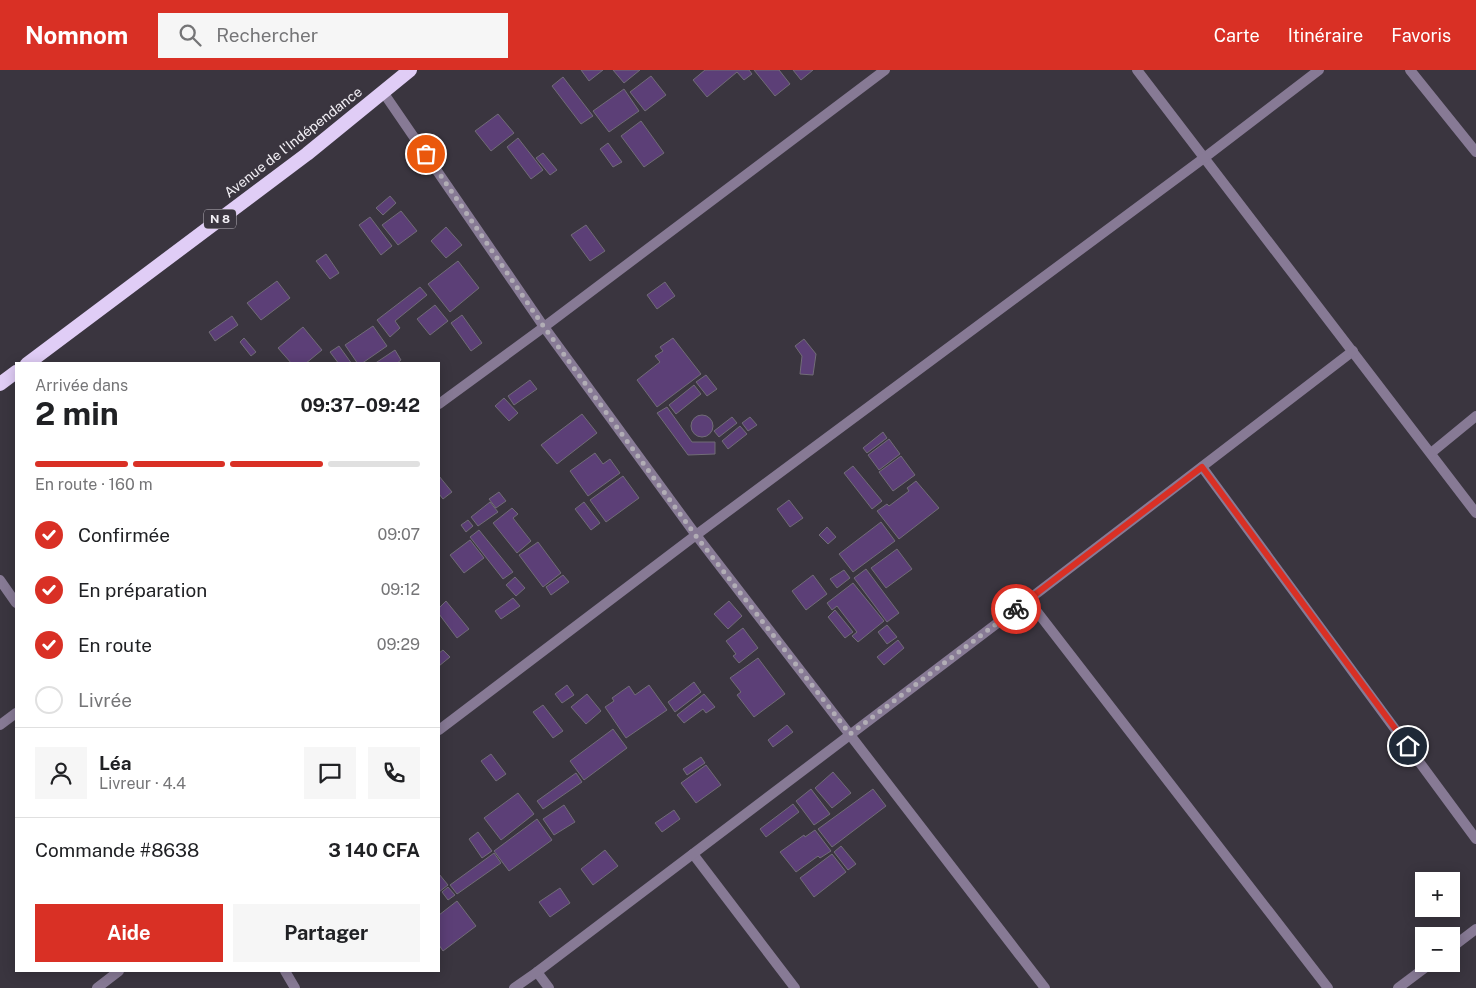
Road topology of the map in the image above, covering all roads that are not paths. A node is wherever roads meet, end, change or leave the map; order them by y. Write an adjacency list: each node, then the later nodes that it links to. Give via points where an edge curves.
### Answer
1 (410, 70): 6 (highway, Avenue de l'Indépendance / N 8)
2 (885, 70): 9 (street)
3 (1137, 70): 8 (street)
4 (1319, 70): 8 (street)
5 (1410, 70): 7 (street)
6 (383, 92): 9 (street); 11 (highway, Avenue de l'Indépendance / N 8, via 307,154)
7 (1476, 152)
8 (1204, 158): 10 (street); 19 (street)
9 (544, 327): 14 (street); 19 (street)
10 (1353, 351): 16 (street); 17 (street)
11 (31, 362)
12 (15, 373): 13 (highway)
13 (0, 384)
14 (440, 403)
15 (1476, 416): 16 (street)
16 (1431, 454): 18 (street)
17 (1202, 467): 21 (street); 27 (street)
18 (1476, 513)
19 (696, 536): 25 (street); 26 (street)
20 (0, 580): 22 (street)
21 (1028, 600): 26 (street); 41 (street)
22 (15, 602)
23 (15, 714): 24 (street)
24 (0, 725)
25 (440, 729)
26 (850, 734): 28 (street); 40 (street)
27 (1476, 839)
28 (693, 854): 33 (street); 39 (street)
29 (1476, 929): 30 (street)
30 (1460, 941)
31 (118, 972): 35 (street)
32 (286, 972): 36 (street)
33 (537, 972): 37 (street); 38 (street)
34 (1419, 972): 42 (street)
35 (97, 988)
36 (295, 988)
37 (514, 988)
38 (549, 988)
39 (795, 988)
40 (1045, 988)
41 (1328, 988)
42 (1398, 988)

